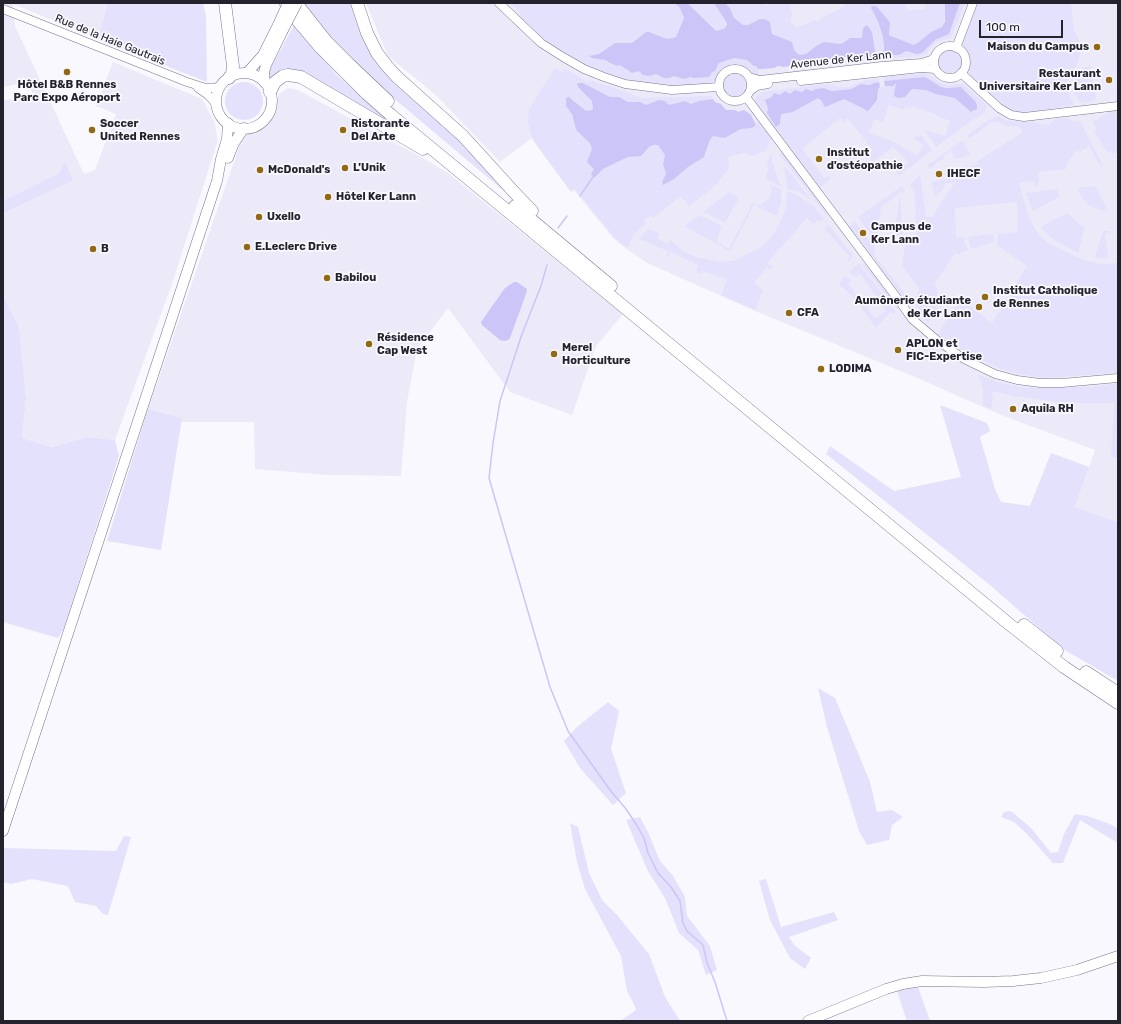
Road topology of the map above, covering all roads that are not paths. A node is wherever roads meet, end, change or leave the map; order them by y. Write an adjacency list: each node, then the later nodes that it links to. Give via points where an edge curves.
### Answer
1 (225, 3): 16 (highway, via 233,66 232,74)
2 (287, 3): 8 (main road, bridge); 25 (highway, via 320,47 367,94)
3 (296, 3): 8 (main road, bridge); 26 (highway, via 326,40 384,98)
4 (357, 3): 26 (highway, via 363,24 377,54 397,77 463,136 530,210)
5 (499, 3): 17 (street, via 541,42 574,64 604,78 625,84 672,90)
6 (973, 3): 9 (street)
7 (3, 9): 15 (street, Rue de la Haie Gautrais)
8 (280, 29): 12 (main road); 18 (main road, via 264,72)
9 (956, 48): 10 (street, via 943,48); 13 (street, via 962,52 965,59 965,67)
10 (935, 57): 11 (street); 14 (street, Avenue de Ker Lann, via 921,63 760,80)
11 (935, 69): 13 (street, via 947,78 955,78); 19 (street, Avenue de Ker Lann, via 921,68 766,84 757,86)
12 (247, 73): 16 (main road, via 236,74); 18 (main road, via 257,76)
13 (961, 73): 21 (street, via 1011,116 1024,117)
14 (749, 77): 17 (street, via 741,70 730,70 722,76); 19 (street, via 751,84)
15 (187, 82): 16 (street, Rue de la Haie Gautrais, via 215,88); 20 (street, Rue de la Haie Gautrais)
16 (225, 82): 20 (main road, via 218,93)
17 (719, 87): 19 (street, via 729,100 738,101)
18 (268, 88): 23 (main road, via 272,104 266,118 256,126); 25 (highway, via 278,79 295,75 399,134 437,159)
19 (748, 94): 27 (street, via 912,319 938,341 964,359 995,374 1017,380 1062,383)
20 (217, 104): 22 (main road, via 222,117)
21 (1118, 106)
22 (228, 123): 23 (main road, via 237,128); 24 (main road, via 228,139)
23 (244, 128): 24 (main road)
24 (217, 181): 30 (main road)
25 (594, 282): 29 (highway, via 1032,642)
26 (614, 287): 28 (highway, via 1043,640)
27 (1118, 378)
28 (1118, 693)
29 (1118, 703)
30 (3, 831)
31 (1118, 956): 32 (main road, via 1077,970 1013,982 922,981 903,984)
32 (808, 1021)

